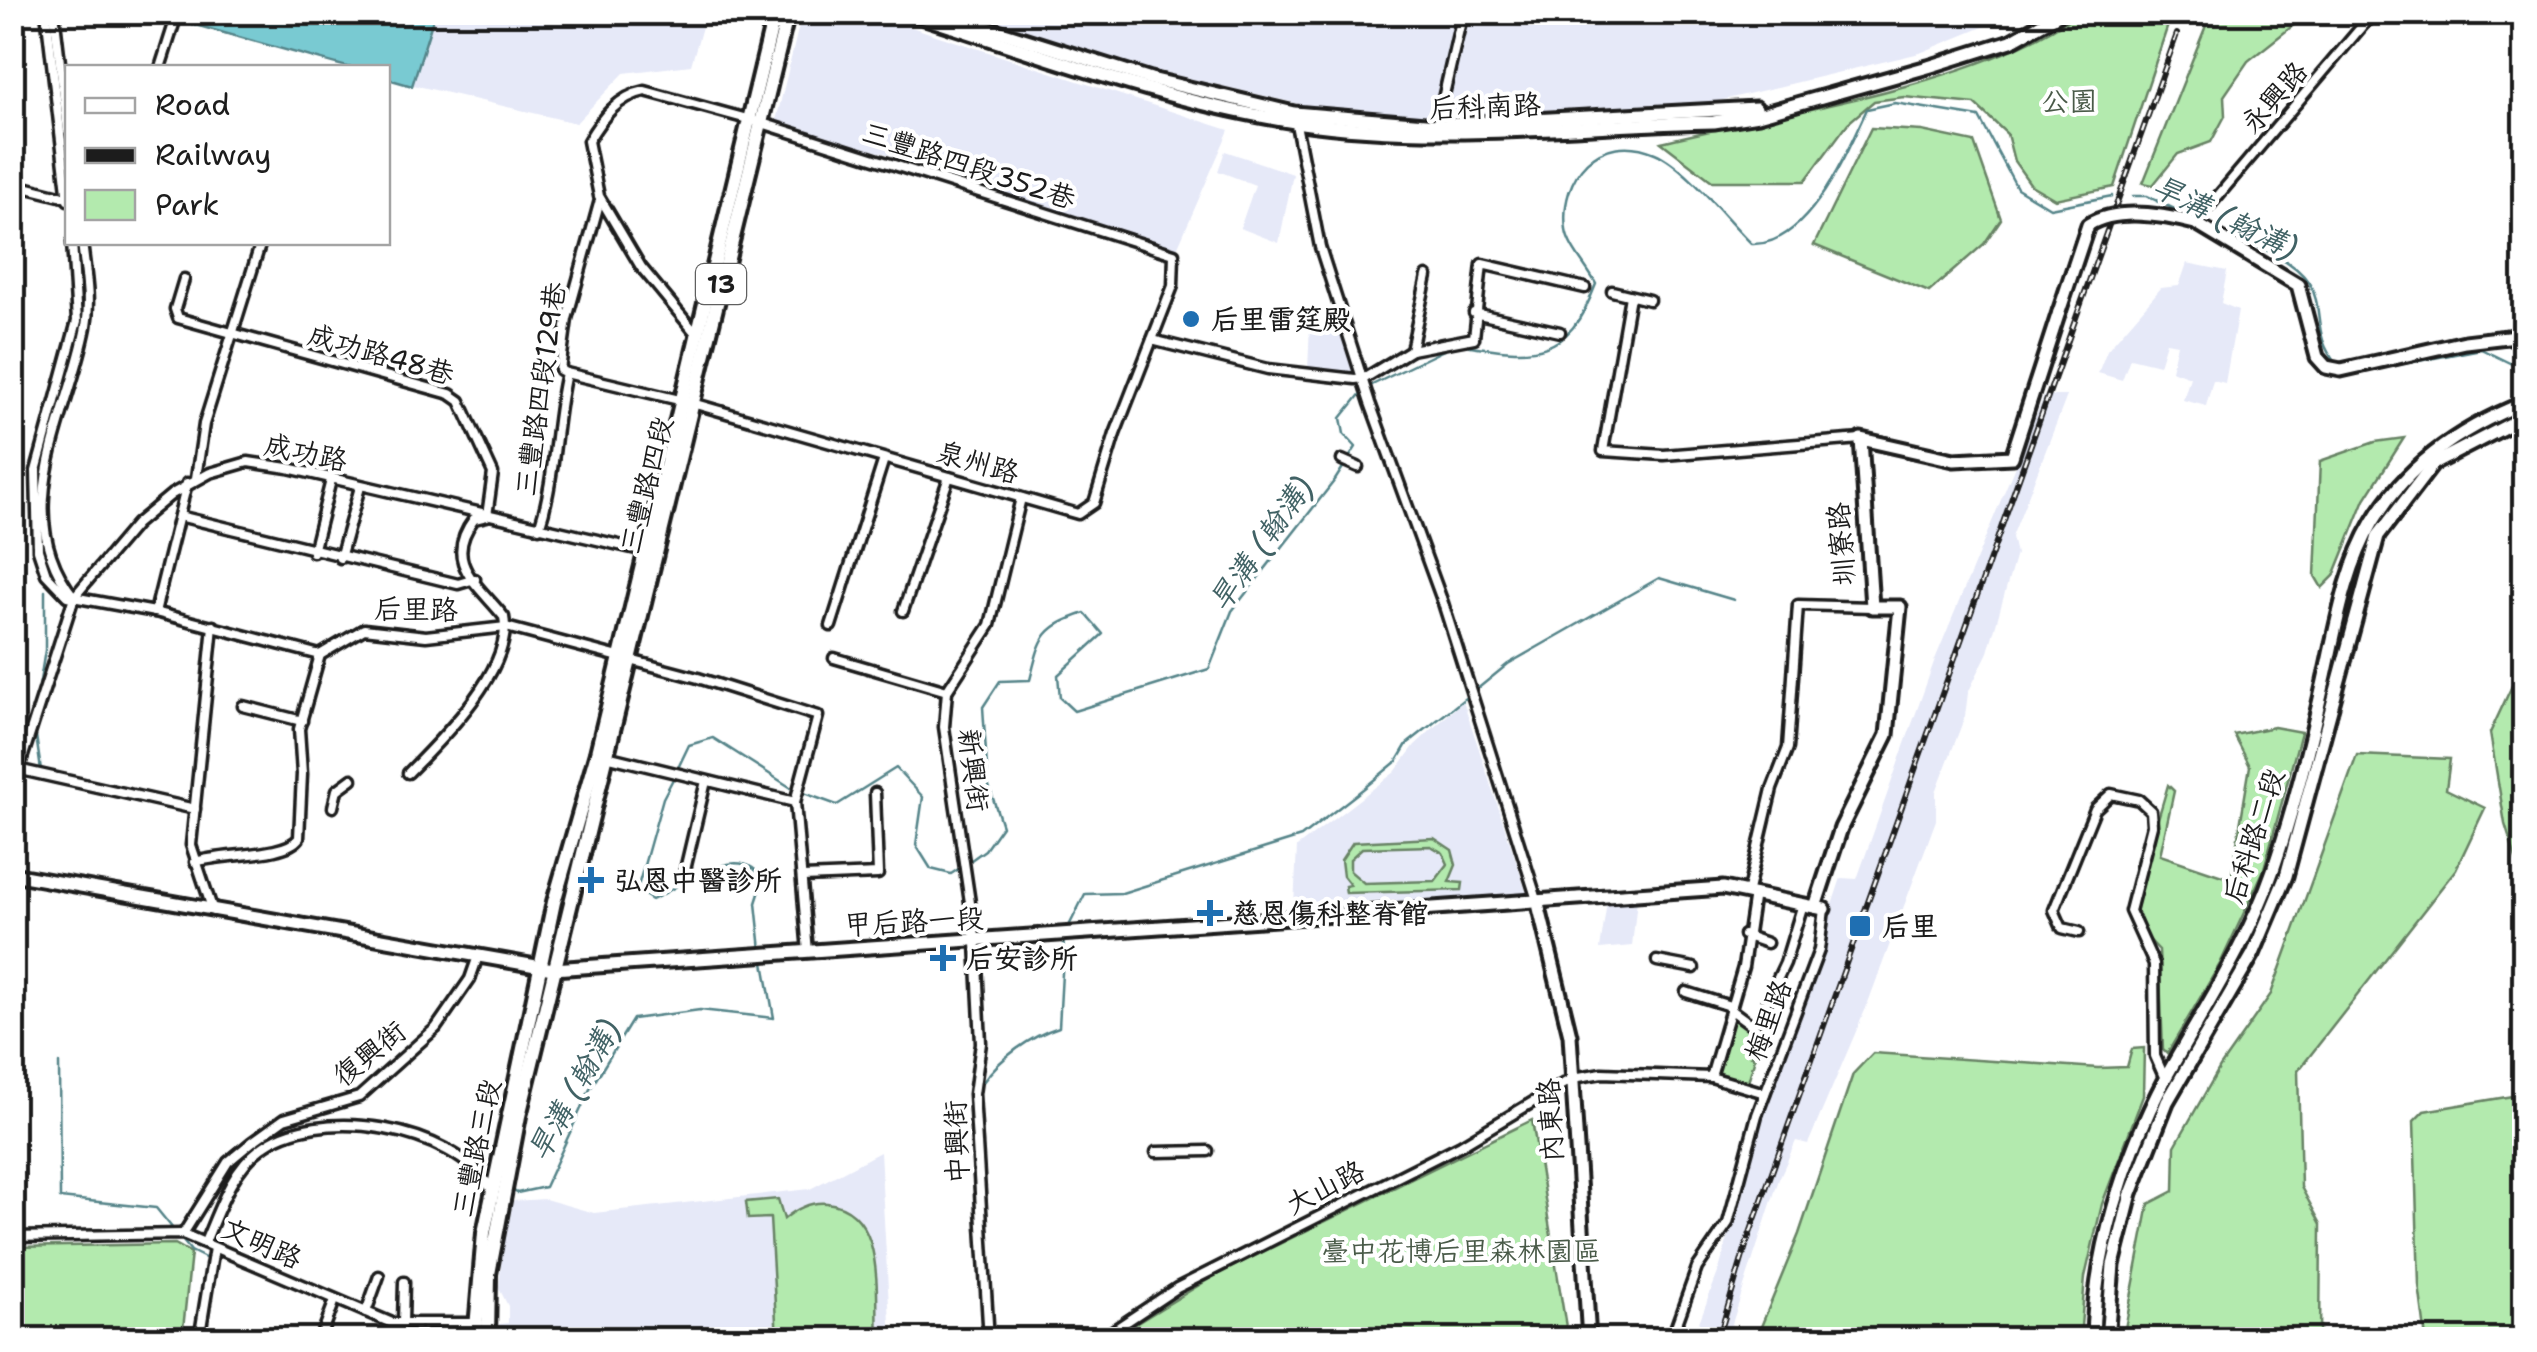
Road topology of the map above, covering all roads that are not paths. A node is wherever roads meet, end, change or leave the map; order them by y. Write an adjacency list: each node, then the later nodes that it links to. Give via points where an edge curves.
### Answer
1 (46, 12): 18 (street)
2 (54, 12): 14 (street)
3 (775, 12): 16 (main road, 三豐路四段 / 13)
4 (788, 12): 16 (main road, 三豐路四段 / 13)
5 (906, 12): 13 (street, 后科南路)
6 (938, 12): 13 (street, 后科南路)
7 (1462, 12): 17 (street)
8 (2049, 12): 17 (street, 后科南路, via 1992,40 1751,109)
9 (2062, 12): 17 (street, 后科南路, via 2011,41 1758,115)
10 (2374, 12): 22 (street, 永興路)
11 (174, 24): 12 (street)
12 (161, 65)
13 (1150, 84): 15 (street, 后科南路)
14 (65, 105)
15 (1295, 118): 17 (street, 后科南路); 41 (street, via 1320,247)
16 (756, 121): 21 (street, 三豐路四段352巷, via 632,93 602,118 588,141); 26 (street, 三豐路四段352巷); 36 (main road, 三豐路四段 / 13)
17 (1437, 130)
18 (65, 181)
19 (12, 184): 20 (street)
20 (65, 198)
21 (600, 199): 36 (street, via 641,267); 40 (street, 三豐路四段129巷, via 568,319 560,370)
22 (2195, 223): 37 (street, via 2298,285 2326,368); 45 (street, bridge, via 2146,214 2088,225 2012,457 1954,460)
23 (72, 245): 61 (street, via 77,322 34,496 46,574 61,593)
24 (82, 245): 61 (street, via 86,327 43,496 46,547)
25 (257, 245): 35 (street)
26 (1174, 254): 38 (street, 泉州路, via 1173,286)
27 (1428, 276): 39 (street)
28 (184, 280): 35 (street, 成功路48巷, via 178,318)
29 (1585, 288): 33 (street, via 1482,264)
30 (1612, 292): 31 (street)
31 (1630, 296): 32 (street); 45 (street, via 1603,451 1664,455)
32 (1648, 300)
33 (1474, 313): 34 (street); 39 (street, via 1474,338)
34 (1560, 332)
35 (229, 334): 51 (street); 55 (street, 成功路48巷, via 460,401 493,473)
36 (702, 336): 42 (main road, 三豐路四段 / 13)
37 (2524, 336)
38 (1152, 340): 41 (street); 53 (street, 泉州路, via 1089,510 1078,514)
39 (1411, 350): 41 (street)
40 (566, 373): 42 (street, 泉州路); 56 (street, 三豐路四段129巷, via 550,494)
41 (1365, 386): 89 (street, via 1444,603)
42 (686, 402): 46 (street, 泉州路); 58 (main road, 三豐路四段 / 13)
43 (2524, 403): 107 (street, 后科路二段, via 2487,418 2426,458 2371,524 2351,573 2272,872 2239,952)
44 (2524, 418): 132 (street, 后科路二段, via 2433,464 2378,536 2286,876 2252,954 2168,1102 2132,1194 2114,1265)
45 (1862, 439): 62 (street, 圳寮路)
46 (884, 458): 49 (street, 泉州路); 66 (street)
47 (1342, 460): 48 (street)
48 (1358, 468)
49 (949, 477): 53 (street, 泉州路); 63 (street)
50 (331, 480): 51 (street, 成功路, via 248,462); 52 (street, 成功路); 57 (street)
51 (192, 481): 54 (street); 61 (street, 成功路, via 136,524)
52 (360, 487): 55 (street, 成功路); 59 (street)
53 (1022, 498): 71 (street, 新興街, via 990,625)
54 (179, 516): 57 (street); 64 (street)
55 (486, 516): 56 (street, 成功路); 60 (street, via 474,519 458,549)
56 (539, 528): 58 (street, 成功路)
57 (313, 552): 59 (street)
58 (650, 553): 69 (main road, 三豐路四段 / 13)
59 (340, 558): 60 (street, via 458,584)
60 (475, 580): 67 (street)
61 (74, 597): 64 (street); 75 (street, 成功路)
62 (1872, 607): 88 (street, 梅里路, via 1798,606 1788,748 1772,789); 90 (street, 圳寮路, via 1900,607 1887,735 1841,828)
63 (903, 611)
64 (155, 612): 65 (street)
65 (213, 626): 68 (street); 83 (street)
66 (830, 626)
67 (506, 627): 68 (street, 后里路, via 426,636 364,629); 69 (street, 后里路); 76 (street, via 473,699)
68 (320, 655): 73 (street)
69 (625, 658): 74 (main road, 三豐路四段 / 13); 81 (street, 后里路, via 818,718)
70 (834, 658): 71 (street)
71 (947, 692): 94 (street, 新興街, via 944,727)
72 (243, 706): 73 (street)
73 (302, 721): 84 (street, via 299,838 293,846)
74 (602, 755): 78 (street); 99 (main road, 三豐路四段 / 13)
75 (17, 769): 79 (street, 成功路); 83 (street)
76 (408, 772)
77 (352, 779): 82 (street, via 337,790)
78 (706, 781): 81 (street); 86 (street)
79 (12, 790)
80 (875, 793): 87 (street, via 878,874)
81 (795, 802): 87 (street)
82 (333, 807)
83 (195, 809): 84 (street)
84 (195, 862): 91 (street)
85 (12, 874): 91 (street, 甲后路一段)
86 (684, 874)
87 (803, 877): 96 (street)
88 (1751, 891): 89 (street, 甲后路一段); 90 (street, 甲后路一段); 93 (street, 梅里路)
89 (1537, 900): 94 (street, 甲后路一段); 106 (street, 內東路, via 1568,1022)
90 (1814, 906): 102 (street); 108 (street, 梅里路, via 1819,950)
91 (214, 912): 97 (street, 甲后路一段)
92 (2080, 932): 107 (street, via 2062,928 2054,910 2095,809 2104,796 2120,794 2146,804 2152,818 2130,911 2150,948 2155,1056)
93 (1744, 936): 95 (street); 103 (street, 梅里路)
94 (976, 943): 96 (street, 甲后路一段); 127 (street, 中興街, via 982,1043 974,1094)
95 (1767, 943)
96 (808, 952): 99 (street, 甲后路一段)
97 (477, 959): 99 (street, 甲后路一段); 112 (street, 復興街, via 436,1028 359,1098 284,1119 252,1142 228,1162)
98 (1657, 961): 100 (street)
99 (546, 968): 111 (main road, 三豐路三段 / 13)
100 (1694, 968)
101 (1686, 992): 103 (street)
102 (1766, 1001)
103 (1730, 1008): 104 (street); 105 (street, 梅里路)
104 (1756, 1028)
105 (1711, 1077): 106 (street, 梅里路); 108 (street, 梅里路)
106 (1573, 1078): 128 (street, 大山路, via 1461,1145 1177,1288); 129 (street, 內東路)
107 (2165, 1079): 131 (street, 后科路二段, via 2124,1176 2101,1266)
108 (1765, 1093): 130 (street, via 1728,1224 1696,1268)
109 (1208, 1150): 110 (street)
110 (1156, 1152)
111 (498, 1192): 114 (street, 復興街, via 458,1154 389,1129 305,1130 261,1148 226,1195); 121 (main road, 三豐路三段 / 13, via 478,1272)
112 (183, 1234): 113 (street, 文明路); 114 (street, 文明路)
113 (12, 1237)
114 (205, 1242): 115 (street, 文明路)
115 (214, 1248): 118 (street, 文明路); 122 (street)
116 (380, 1276): 119 (street)
117 (404, 1282): 120 (street)
118 (334, 1300): 119 (street, 文明路); 124 (street)
119 (366, 1312): 120 (street, 文明路)
120 (403, 1323): 121 (street, 文明路)
121 (480, 1323): 125 (main road, 三豐路三段 / 13); 126 (main road, 三豐路三段 / 13)
122 (201, 1336): 123 (street)
123 (220, 1340)
124 (320, 1340)
125 (475, 1340)
126 (488, 1340)
127 (989, 1340)
128 (1099, 1340)
129 (1589, 1340)
130 (1671, 1340)
131 (2093, 1340)
132 (2108, 1340)

